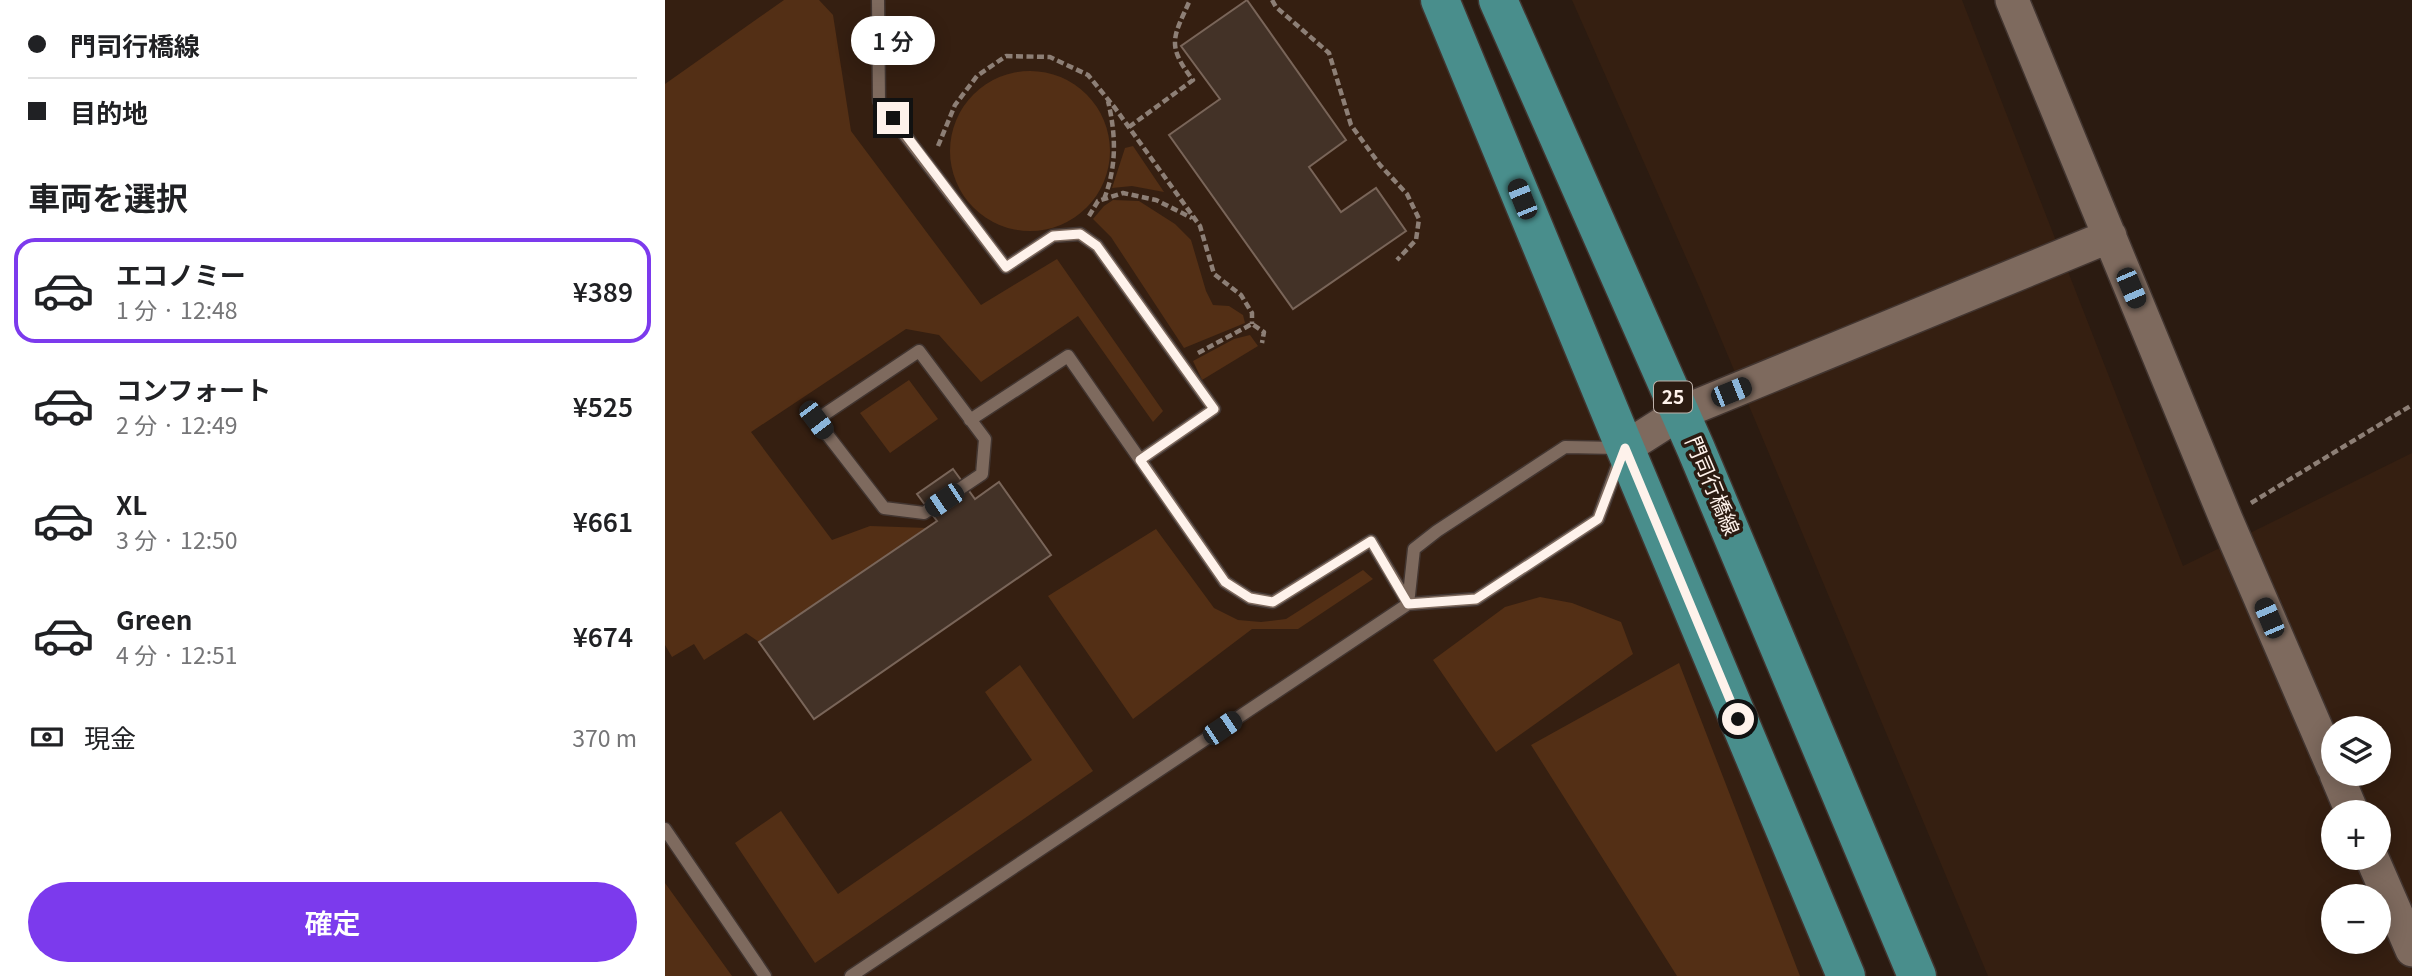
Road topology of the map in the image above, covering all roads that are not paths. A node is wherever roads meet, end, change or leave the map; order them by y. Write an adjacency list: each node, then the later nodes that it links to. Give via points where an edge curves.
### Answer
1 (878, 0): 9 (lane, via 879,101 1006,267 1053,236 1080,234 1097,246 1214,409)
2 (1440, 0): 8 (main road)
3 (1498, 0): 6 (main road, 門司行橋線 / 25)
4 (2012, 0): 5 (street)
5 (2110, 236): 6 (street); 11 (street)
6 (1680, 413): 8 (street); 18 (main road, 門司行橋線 / 25)
7 (971, 420): 7 (lane, via 985,439 982,474 924,513 884,508 816,420 919,351); 9 (lane, via 1069,356)
8 (1625, 448): 10 (lane, via 1598,519 1476,599); 10 (lane, via 1565,447 1437,531 1414,549); 17 (main road)
9 (1140, 460): 10 (lane, via 1225,582 1250,598 1273,602 1371,541)
10 (1408, 604): 16 (lane)
11 (2321, 738)
12 (665, 829): 15 (lane)
13 (2377, 870): 14 (street)
14 (2412, 950)
15 (765, 976)
16 (851, 976)
17 (1846, 976)
18 (1917, 976)

